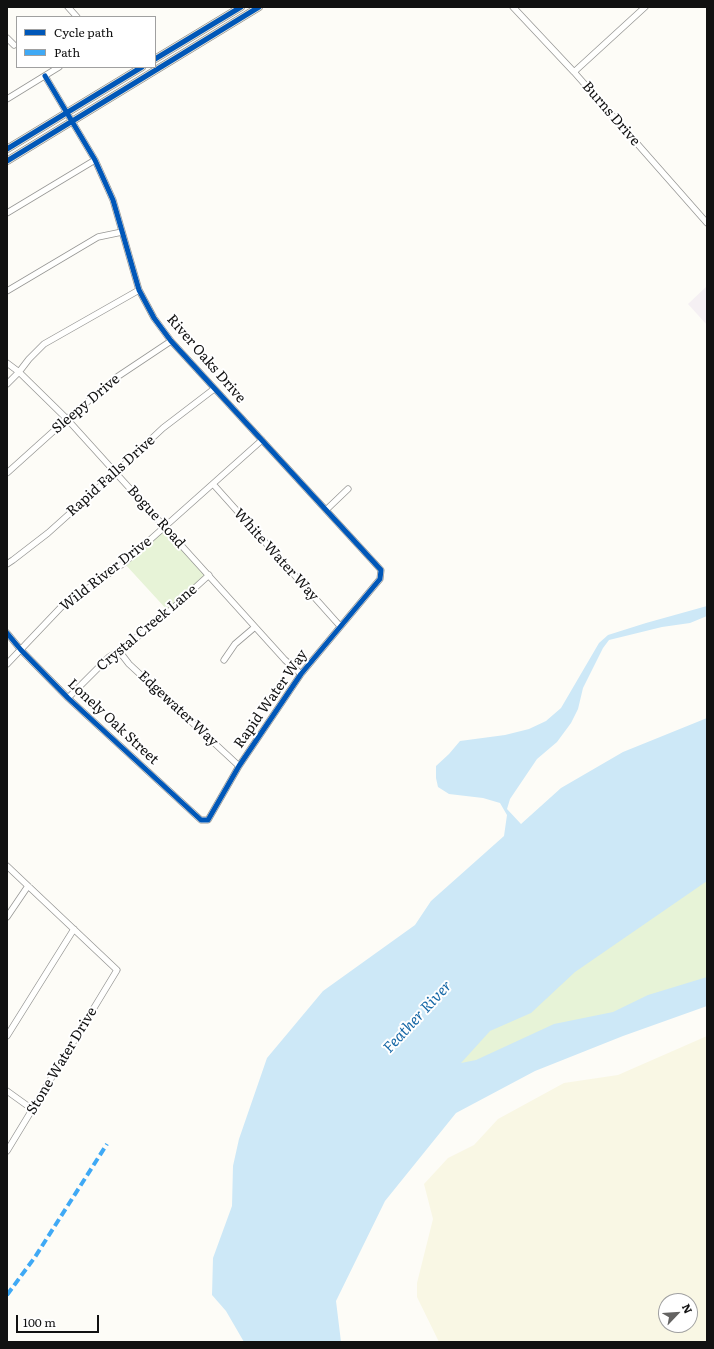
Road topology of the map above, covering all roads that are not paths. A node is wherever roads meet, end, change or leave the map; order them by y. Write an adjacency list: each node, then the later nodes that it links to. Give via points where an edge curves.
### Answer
1 (68, 7): 6 (street)
2 (241, 7): 9 (main road)
3 (259, 7): 16 (main road)
4 (513, 7): 12 (street, Burns Drive)
5 (645, 7): 12 (street)
6 (76, 16)
7 (7, 38): 8 (street)
8 (14, 45)
9 (156, 58)
10 (57, 68): 13 (street)
11 (140, 68): 15 (main road)
12 (574, 72): 21 (street, Burns Drive)
13 (45, 76): 14 (street); 15 (street, River Oaks Drive)
14 (7, 99)
15 (67, 112): 16 (street, River Oaks Drive); 17 (main road)
16 (72, 121): 18 (street, River Oaks Drive); 19 (main road)
17 (7, 149)
18 (95, 160): 20 (street); 22 (street, River Oaks Drive, via 113,200)
19 (7, 161)
20 (7, 212)
21 (707, 223)
22 (122, 232): 23 (street, River Oaks Drive); 24 (street, via 98,237)
23 (139, 290): 25 (street, River Oaks Drive, via 154,318); 27 (street, via 44,344)
24 (7, 291)
25 (171, 341): 29 (street, River Oaks Drive); 30 (street, Sleepy Drive, via 118,377)
26 (7, 363): 27 (street, Bogue Road)
27 (19, 372): 28 (street); 30 (street, Bogue Road)
28 (7, 384)
29 (214, 389): 31 (street, River Oaks Drive); 32 (street, Rapid Falls Drive, via 163,428)
30 (67, 419): 32 (street, Bogue Road); 33 (street, Sleepy Drive)
31 (262, 440): 34 (street, Wild River Drive); 36 (street, River Oaks Drive)
32 (116, 472): 37 (street, Bogue Road); 38 (street, Rapid Falls Drive, via 48,533)
33 (7, 473)
34 (213, 484): 37 (street, Wild River Drive); 41 (street, White Water Way)
35 (348, 489): 36 (street)
36 (326, 510): 40 (street, River Oaks Drive, via 381,570)
37 (165, 527): 39 (street, Bogue Road); 44 (street, Wild River Drive, via 124,563 65,604)
38 (7, 564)
39 (209, 575): 42 (street, Bogue Road); 45 (street, Crystal Creek Lane, via 163,617)
40 (380, 580): 41 (street, Rapid Water Way)
41 (340, 626): 48 (street, Rapid Water Way)
42 (255, 627): 46 (street, via 235,644); 48 (street, Bogue Road)
43 (7, 632): 44 (street, Lonely Oak Street)
44 (21, 650): 47 (street, Wild River Drive); 49 (street, Lonely Oak Street)
45 (119, 651): 49 (street, Crystal Creek Lane, via 109,656); 50 (street, Edgewater Way, via 129,664)
46 (224, 660)
47 (7, 664)
48 (301, 674): 50 (street, Rapid Water Way)
49 (68, 698): 51 (street, Lonely Oak Street, via 201,820)
50 (239, 766): 51 (street, Rapid Water Way)
51 (208, 820)
52 (7, 866): 53 (street)
53 (28, 886): 54 (street); 55 (street)
54 (7, 917)
55 (74, 929): 56 (street); 58 (street, Stone Water Drive, via 117,970)
56 (7, 1036)
57 (7, 1091): 58 (street)
58 (32, 1109): 59 (street, Stone Water Drive)
59 (7, 1151)

